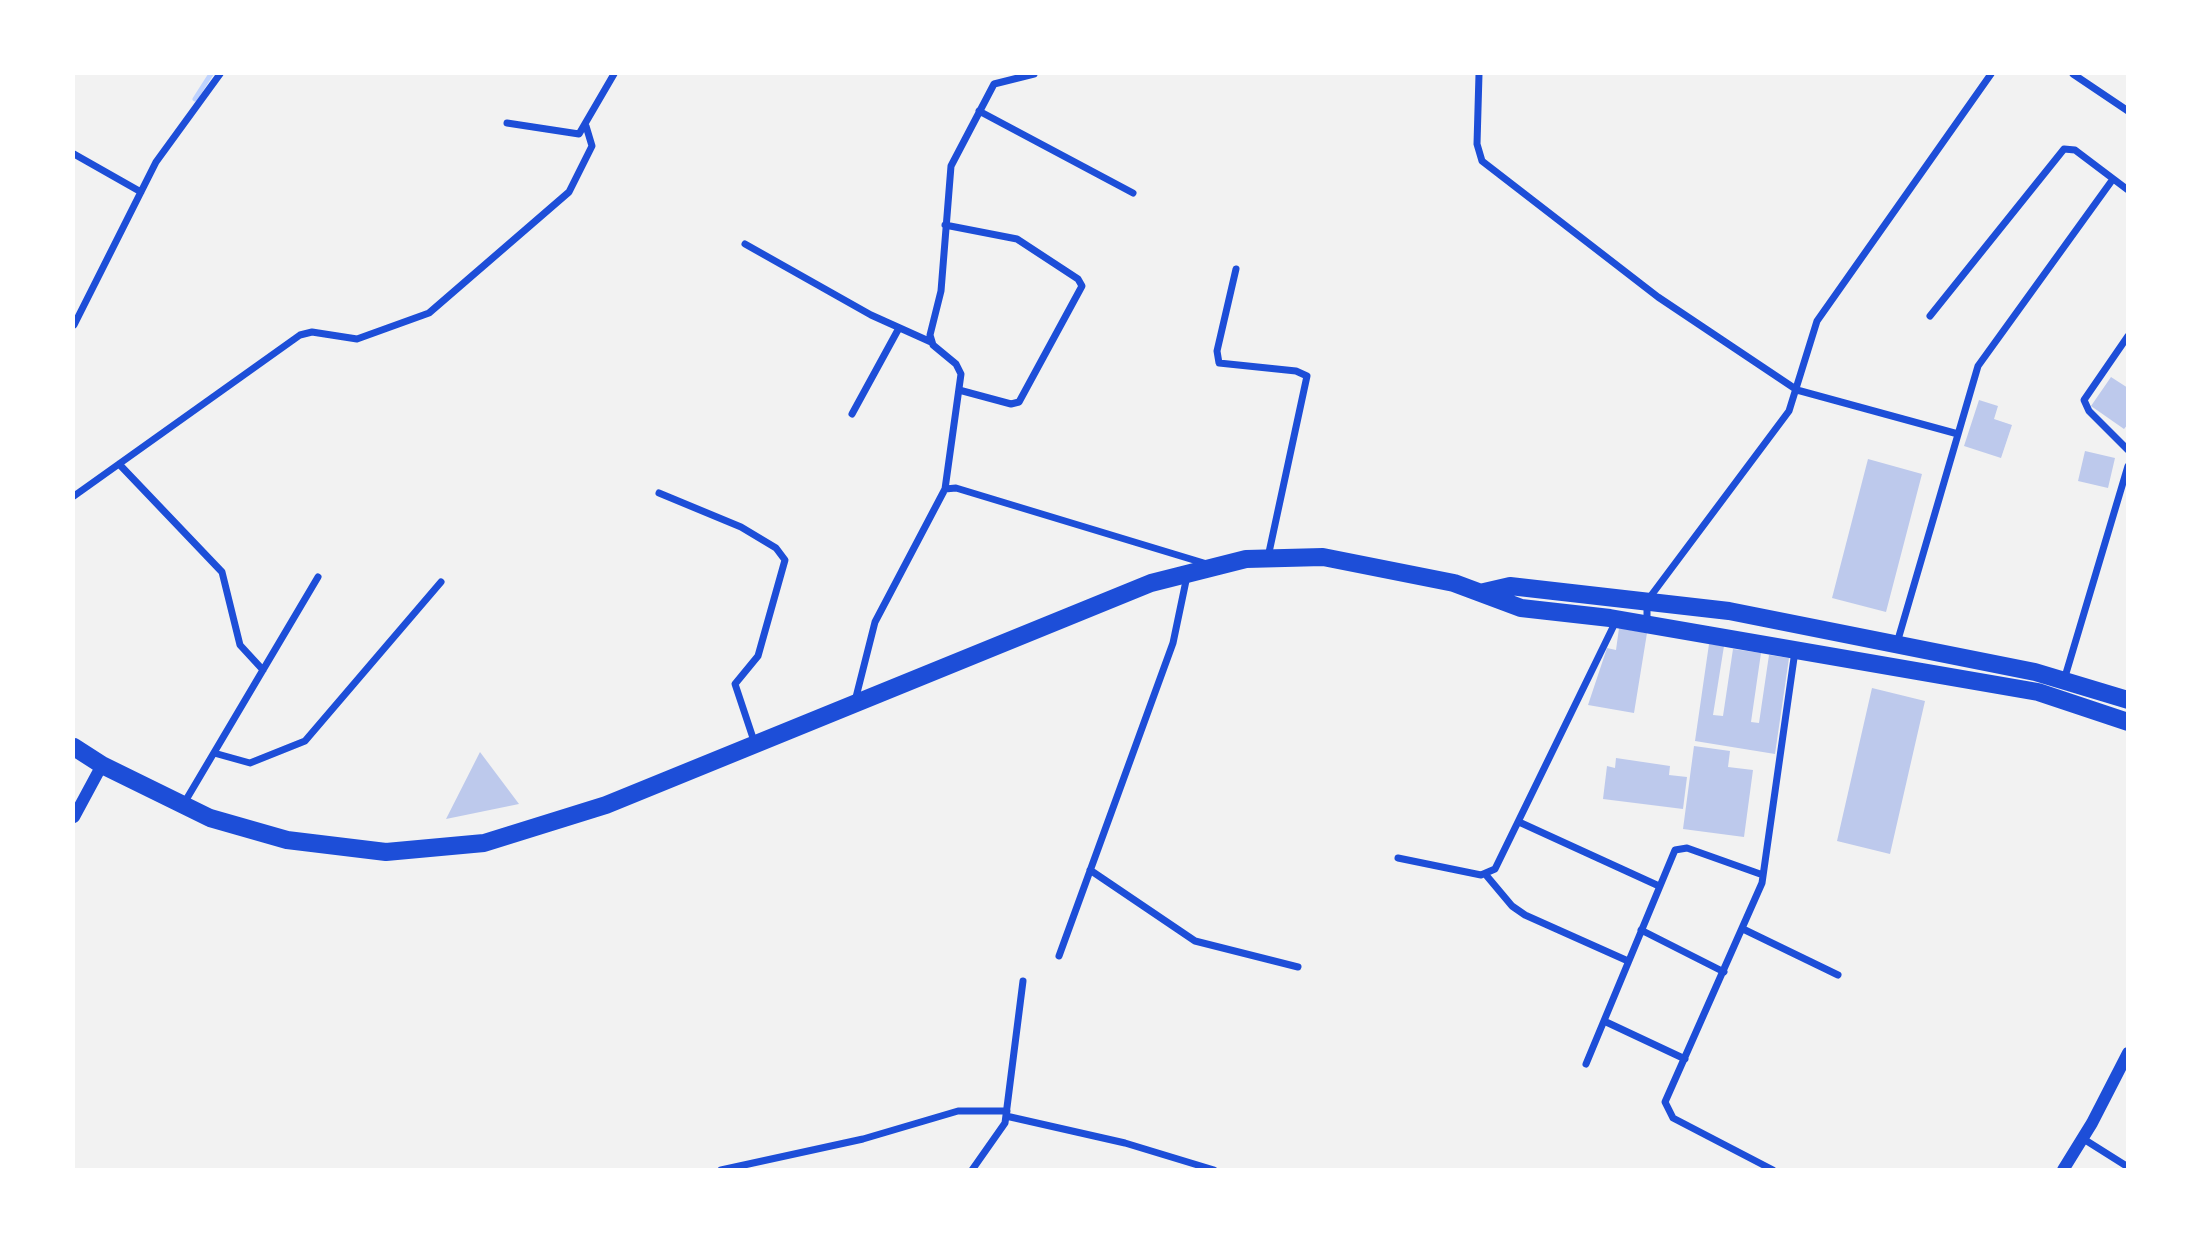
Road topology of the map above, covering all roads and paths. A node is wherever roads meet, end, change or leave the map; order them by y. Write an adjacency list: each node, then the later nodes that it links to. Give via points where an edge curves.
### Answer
1 (220, 74): 17 (street, via 156,162)
2 (614, 74): 13 (street)
3 (1034, 74): 8 (street)
4 (1479, 74): 28 (street, via 1478,153 1487,167 1658,297)
5 (1991, 74): 28 (street, via 1817,321)
6 (2073, 74): 9 (street)
7 (2090, 74): 9 (street)
8 (1000, 77): 10 (street)
9 (2084, 81): 11 (street)
10 (979, 111): 18 (street); 19 (street, via 951,166)
11 (2127, 111)
12 (507, 123): 13 (street, via 576,135)
13 (586, 126): 32 (street, via 592,146 569,192 429,313 357,339 312,332 300,335)
14 (74, 154): 17 (street)
15 (2113, 179): 16 (street); 22 (street, via 2075,150 2064,149); 30 (street, via 1981,361)
16 (2127, 190)
17 (141, 192): 23 (street)
18 (1133, 193)
19 (946, 225): 26 (street); 27 (street, via 1017,239 1082,286 1019,402 1011,404)
20 (745, 244): 24 (street)
21 (1236, 269): 37 (street, via 1217,351 1219,363 1307,376)
22 (1930, 316)
23 (74, 325)
24 (899, 328): 26 (street); 29 (street)
25 (2127, 336): 31 (street, via 2084,400)
26 (931, 342): 27 (street, via 960,370)
27 (958, 390): 34 (street)
28 (1797, 390): 30 (street); 43 (street, via 1789,411)
29 (852, 414)
30 (1958, 434): 46 (street)
31 (2127, 450)
32 (119, 464): 36 (street); 48 (street, via 222,572 240,645)
33 (2127, 466): 49 (street)
34 (945, 489): 38 (street, via 956,488); 51 (street, via 875,622)
35 (659, 493): 53 (street, via 747,530 776,548 785,560 758,656 735,684)
36 (74, 496)
37 (1268, 558): 38 (main road); 42 (main road, via 1323,557)
38 (1215, 567): 39 (main road)
39 (1187, 574): 51 (main road, via 1151,583); 61 (street, via 1173,643)
40 (318, 577): 48 (street)
41 (441, 582): 55 (street, via 306,741 250,763)
42 (1484, 592): 43 (main road, via 1510,586); 44 (main road, via 1514,607)
43 (1647, 601): 45 (street); 46 (main road, via 1729,611)
44 (1617, 620): 45 (main road); 59 (street)
45 (1647, 625): 47 (main road)
46 (1897, 643): 49 (main road)
47 (1795, 650): 52 (main road, via 2038,692); 63 (street)
48 (263, 670): 55 (street)
49 (2064, 681): 50 (main road)
50 (2127, 700)
51 (854, 704): 53 (main road)
52 (2127, 722)
53 (755, 744): 57 (main road, via 606,805 484,843 387,852 300,842 210,818)
54 (74, 747): 56 (main road)
55 (214, 752): 57 (street)
56 (102, 765): 57 (main road); 58 (street)
57 (183, 805)
58 (74, 817)
59 (1519, 822): 62 (street, via 1499,863); 64 (street)
60 (1398, 858): 62 (street)
61 (1090, 870): 67 (street); 69 (street, via 1207,946)
62 (1486, 874): 68 (street, via 1525,915)
63 (1763, 875): 64 (street, via 1680,848 1673,853); 65 (street)
64 (1659, 886): 66 (street)
65 (1743, 929): 70 (street); 71 (street)
66 (1641, 930): 68 (street); 70 (street)
67 (1059, 956)
68 (1628, 961): 73 (street)
69 (1298, 967)
70 (1724, 972): 75 (street)
71 (1838, 975)
72 (1023, 981): 77 (street)
73 (1604, 1021): 75 (street); 76 (street)
74 (2127, 1053): 78 (street)
75 (1685, 1059): 83 (street, via 1665,1102 1668,1112)
76 (1586, 1064)
77 (1007, 1112): 80 (street, via 952,1112 863,1139); 81 (street, via 1001,1133); 82 (street)
78 (2082, 1138): 79 (street); 84 (street)
79 (2127, 1167)
80 (721, 1170)
81 (972, 1170)
82 (1214, 1170)
83 (1773, 1170)
84 (2063, 1170)

